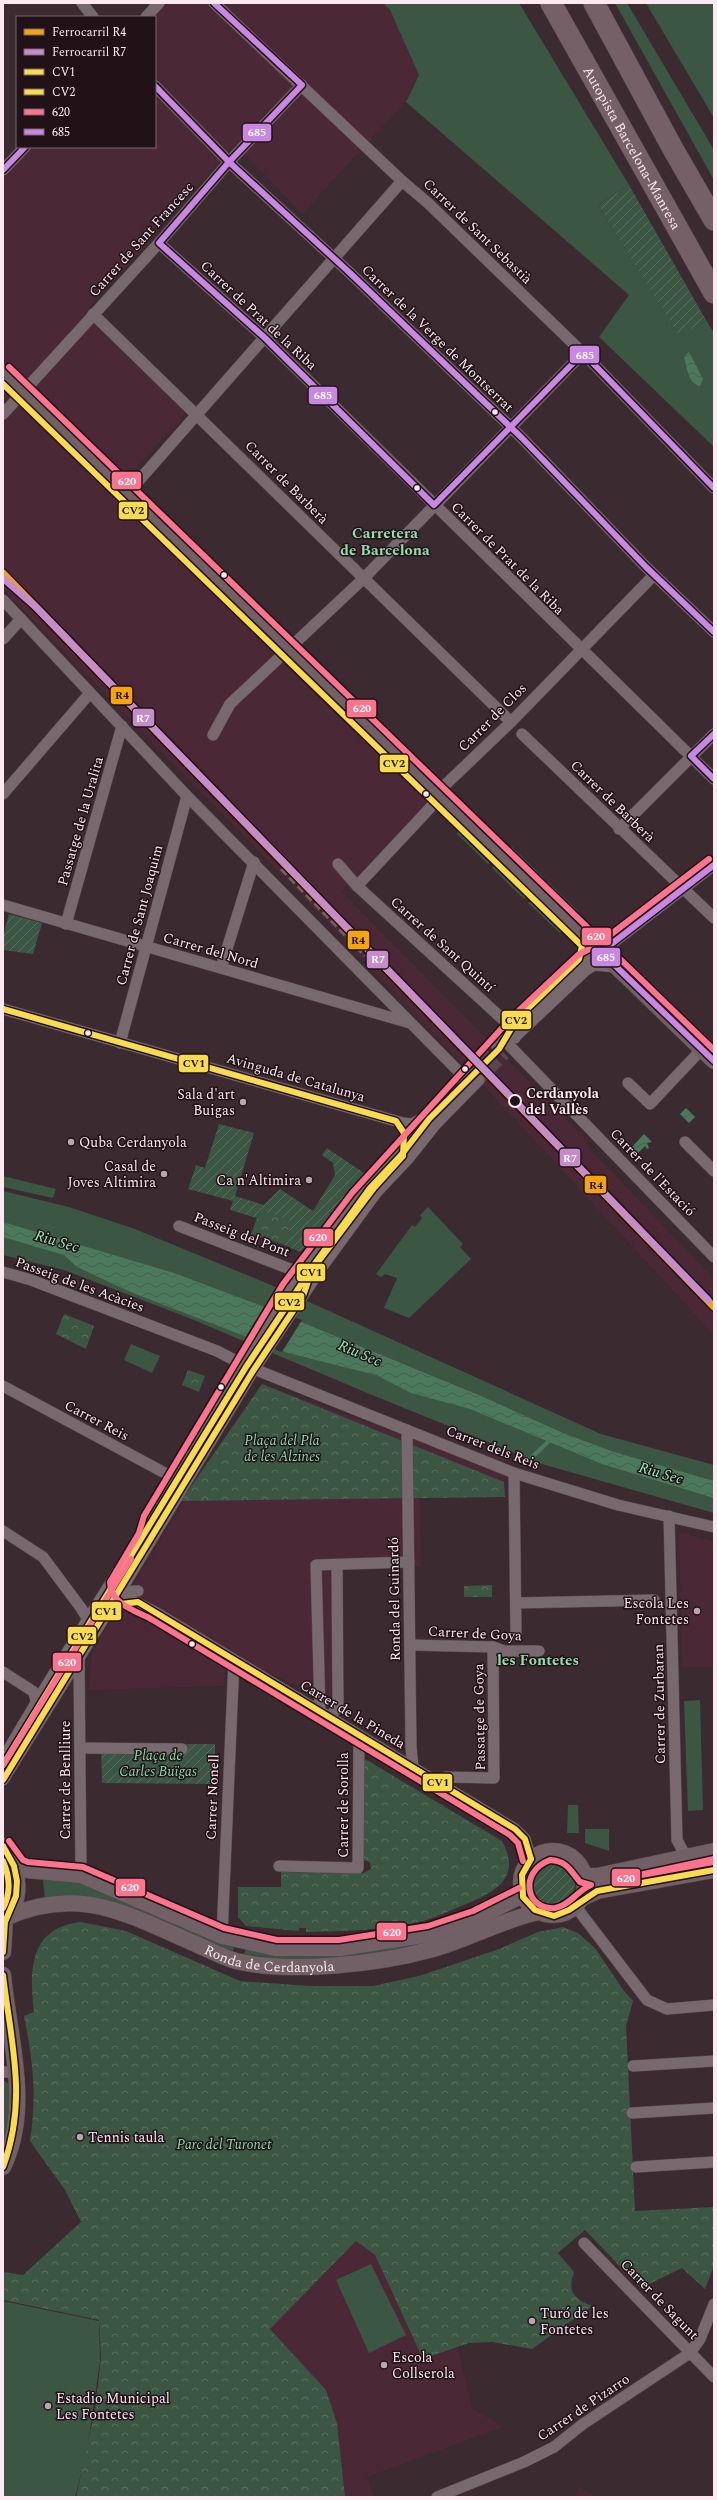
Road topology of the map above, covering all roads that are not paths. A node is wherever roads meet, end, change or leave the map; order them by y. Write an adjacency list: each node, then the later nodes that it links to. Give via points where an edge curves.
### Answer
1 (82, 3): 6 (street)
2 (159, 3): 7 (street)
3 (214, 3): 8 (street, Carrer de Sant Sebastià)
4 (551, 3): 17 (highway, Autopista Barcelona-Manresa)
5 (594, 3): 14 (highway, via 672,149)
6 (92, 16)
7 (147, 16)
8 (302, 85): 11 (street, Carrer de Sant Francesc); 13 (street, Carrer de Sant Sebastià)
9 (156, 87): 11 (street, Carrer de la Verge de Montserrat)
10 (24, 148): 12 (street)
11 (229, 162): 15 (street, Carrer de Sant Francesc); 16 (street, Carrer de la Verge de Montserrat)
12 (3, 170)
13 (402, 181): 16 (street); 20 (street, Carrer de Sant Sebastià, via 428,202)
14 (714, 220)
15 (159, 243): 18 (street, Carrer de Sant Francesc); 19 (street, Carrer de Prat de la Riba)
16 (334, 259): 19 (street); 25 (street, Carrer de la Verge de Montserrat)
17 (714, 292)
18 (93, 314): 22 (street, Carrer de Sant Francesc); 24 (street, Carrer de Barberà)
19 (265, 338): 24 (street); 28 (street, Carrer de Prat de la Riba)
20 (583, 353): 25 (street); 26 (street, Carrer de Sant Sebastià)
21 (3, 373): 22 (street)
22 (22, 392): 23 (street, Carrer de Sant Francesc); 27 (street)
23 (3, 414)
24 (197, 414): 27 (street); 30 (street, Carrer de Barberà)
25 (510, 428): 28 (street); 29 (street, Carrer de la Verge de Montserrat)
26 (714, 488)
27 (127, 494): 36 (street)
28 (434, 505): 30 (street); 35 (street, Carrer de Prat de la Riba)
29 (654, 575): 33 (street, Carrer de la Verge de Montserrat); 35 (street, Carrer de Clos)
30 (363, 579): 36 (street); 38 (street, Carrer de Barberà)
31 (3, 600): 32 (street)
32 (21, 618): 34 (street); 37 (street)
33 (714, 632)
34 (3, 639)
35 (580, 649): 38 (street, Carrer de Clos); 43 (street, Carrer de Prat de la Riba)
36 (288, 650): 42 (street, via 230,704); 46 (street)
37 (90, 692): 39 (street); 45 (street, via 85,701)
38 (511, 722): 46 (street, Carrer de Clos, via 503,727)
39 (122, 726): 47 (street); 56 (street, Passatge de la Uralita)
40 (522, 734): 48 (street, Carrer de Barberà)
41 (714, 734): 43 (street)
42 (213, 735)
43 (691, 756): 44 (street, Carrer de Prat de la Riba); 48 (street)
44 (714, 779)
45 (3, 794)
46 (437, 795): 52 (street, Carrer de Clos, via 430,808); 58 (street, via 588,939)
47 (187, 796): 49 (street); 57 (street, Carrer de Sant Joaquim)
48 (619, 828): 53 (street, Carrer de Barberà)
49 (254, 862): 60 (street); 62 (street)
50 (338, 864): 52 (street, Carrer de Sant Quintí)
51 (714, 865): 53 (street)
52 (357, 886): 63 (street, Carrer de Sant Quintí)
53 (684, 888): 55 (street, Carrer de Barberà); 58 (street)
54 (3, 905): 56 (street, Carrer del Nord)
55 (714, 918)
56 (66, 924): 57 (street, Carrer del Nord)
57 (144, 947): 60 (street, Carrer del Nord); 64 (street, Carrer de Sant Joaquim)
58 (595, 955): 59 (street); 63 (street)
59 (616, 967): 63 (street, via 594,965 586,970); 65 (street)
60 (221, 968): 62 (street, Carrer del Nord)
61 (3, 1009): 64 (street, Avinguda de Catalunya)
62 (411, 1024): 67 (street)
63 (509, 1039): 76 (street, Carrer de l'Estació)
64 (120, 1042): 70 (street, Avinguda de Catalunya)
65 (702, 1049): 66 (street); 68 (street, via 650,1104)
66 (714, 1061)
67 (473, 1078): 69 (street, Avinguda de Catalunya); 73 (street)
68 (628, 1083)
69 (445, 1101): 70 (street, Avinguda de Catalunya, via 412,1124); 72 (street, Avinguda de Catalunya)
70 (396, 1121): 72 (street, via 404,1133)
71 (685, 1142): 74 (street)
72 (405, 1145): 73 (street); 78 (street, Avinguda de Catalunya, via 358,1198)
73 (410, 1158): 78 (street, via 374,1188)
74 (714, 1171)
75 (179, 1226): 78 (street, Passeig del Pont)
76 (714, 1257)
77 (3, 1272): 80 (street, Passeig de les Acàcies, via 31,1280)
78 (302, 1275): 79 (street); 79 (street, Passeig del Pont); 81 (street, via 252,1350)
79 (309, 1291): 81 (street, via 266,1354)
80 (146, 1324): 81 (street, Passeig de les Acàcies, via 234,1358); 83 (street, Passeig de les Acàcies, via 159,1335 229,1361 235,1367)
81 (249, 1367): 82 (street, Passeig de les Acàcies); 83 (street); 94 (street)
82 (268, 1374): 85 (street, Carrer dels Reis)
83 (237, 1377): 87 (street)
84 (3, 1386): 87 (street, Carrer Reis)
85 (407, 1430): 86 (street, Carrer dels Reis); 92 (street, Ronda del Guinardó)
86 (514, 1473): 88 (street, Carrer dels Reis, via 618,1505); 99 (street)
87 (176, 1479): 89 (street)
88 (669, 1516): 90 (street, Carrer dels Reis); 122 (street, Carrer de Zurbaran, via 677,1840 684,1853)
89 (151, 1520): 95 (street, via 146,1536 120,1578 118,1584); 101 (street)
90 (714, 1527)
91 (3, 1531): 96 (street, via 43,1557)
92 (409, 1562): 93 (street); 104 (street, Ronda del Guinardó)
93 (337, 1565): 111 (street, via 316,1565); 112 (street, via 338,1703)
94 (134, 1570): 95 (street); 97 (street)
95 (121, 1591): 97 (street, Carrer de la Pineda, via 125,1596); 100 (street); 101 (street, via 112,1593 102,1608)
96 (74, 1598): 101 (street); 101 (street)
97 (141, 1600): 100 (street); 107 (street, Carrer de la Pineda)
98 (654, 1600): 99 (street)
99 (516, 1602): 102 (street)
100 (112, 1605): 103 (street)
101 (92, 1615): 103 (street, via 82,1640); 110 (street)
102 (516, 1635)
103 (86, 1645): 108 (street)
104 (410, 1645): 105 (street, Carrer de Goya); 117 (street, Ronda del Guinardó)
105 (493, 1647): 106 (street, Carrer de Goya, via 504,1651); 119 (street, Passatge de Goya, via 494,1778 446,1777)
106 (539, 1651)
107 (234, 1660): 111 (street, Carrer de la Pineda); 132 (street, Carrer Nonell)
108 (77, 1661): 110 (street, via 67,1666 56,1682); 114 (street, Carrer de Benlliure, via 80,1684); 118 (street)
109 (3, 1672): 110 (street)
110 (35, 1692): 116 (street)
111 (320, 1712): 112 (street, Carrer de la Pineda)
112 (331, 1718): 113 (street, Carrer de la Pineda)
113 (359, 1735): 117 (street, Carrer de la Pineda); 124 (street, Carrer de Sorolla, via 358,1868)
114 (80, 1748): 115 (street); 126 (street, Carrer de Benlliure)
115 (182, 1749)
116 (3, 1758)
117 (413, 1768): 119 (street, Carrer de la Pineda)
118 (3, 1780)
119 (441, 1784): 123 (street, Carrer de la Pineda, via 515,1829 525,1839)
120 (7, 1851): 126 (street, Ronda de Cerdanyola, via 18,1866 26,1870); 131 (street, via 16,1872 17,1889 13,1904)
121 (714, 1851): 122 (street)
122 (696, 1855): 127 (street, via 597,1876)
123 (531, 1859): 127 (street, via 546,1851 565,1853 574,1858); 128 (street, via 521,1876)
124 (279, 1866)
125 (714, 1870): 129 (street, via 597,1891)
126 (81, 1875): 132 (street, Ronda de Cerdanyola)
127 (585, 1876): 129 (street, via 586,1887)
128 (523, 1895): 130 (street, via 526,1902); 132 (street, Ronda de Cerdanyola, via 476,1918 430,1934 402,1940 316,1949 276,1948)
129 (579, 1902): 130 (street, via 562,1914 546,1915); 135 (street, via 647,2000 667,2009)
130 (538, 1912): 131 (street, Ronda de Cerdanyola, via 434,1949 404,1956 342,1964 275,1966 236,1961 115,1909 56,1902 27,1908)
131 (4, 1919): 133 (street)
132 (222, 1936)
133 (3, 1952)
134 (3, 1975): 138 (street)
135 (714, 2005)
136 (714, 2061): 137 (street)
137 (633, 2066)
138 (9, 2072): 142 (street, via 18,2110 15,2133)
139 (714, 2108): 140 (street)
140 (632, 2113)
141 (714, 2162): 143 (street)
142 (3, 2167)
143 (636, 2167)
144 (584, 2243): 146 (street, Carrer de Sagunt)
145 (714, 2304): 146 (street, Carrer de Pizarro, via 700,2339)
146 (690, 2353): 147 (street, Carrer de Sagunt); 148 (street, Carrer de Pizarro, via 582,2424 554,2447 524,2462)
147 (714, 2376)
148 (437, 2497)

